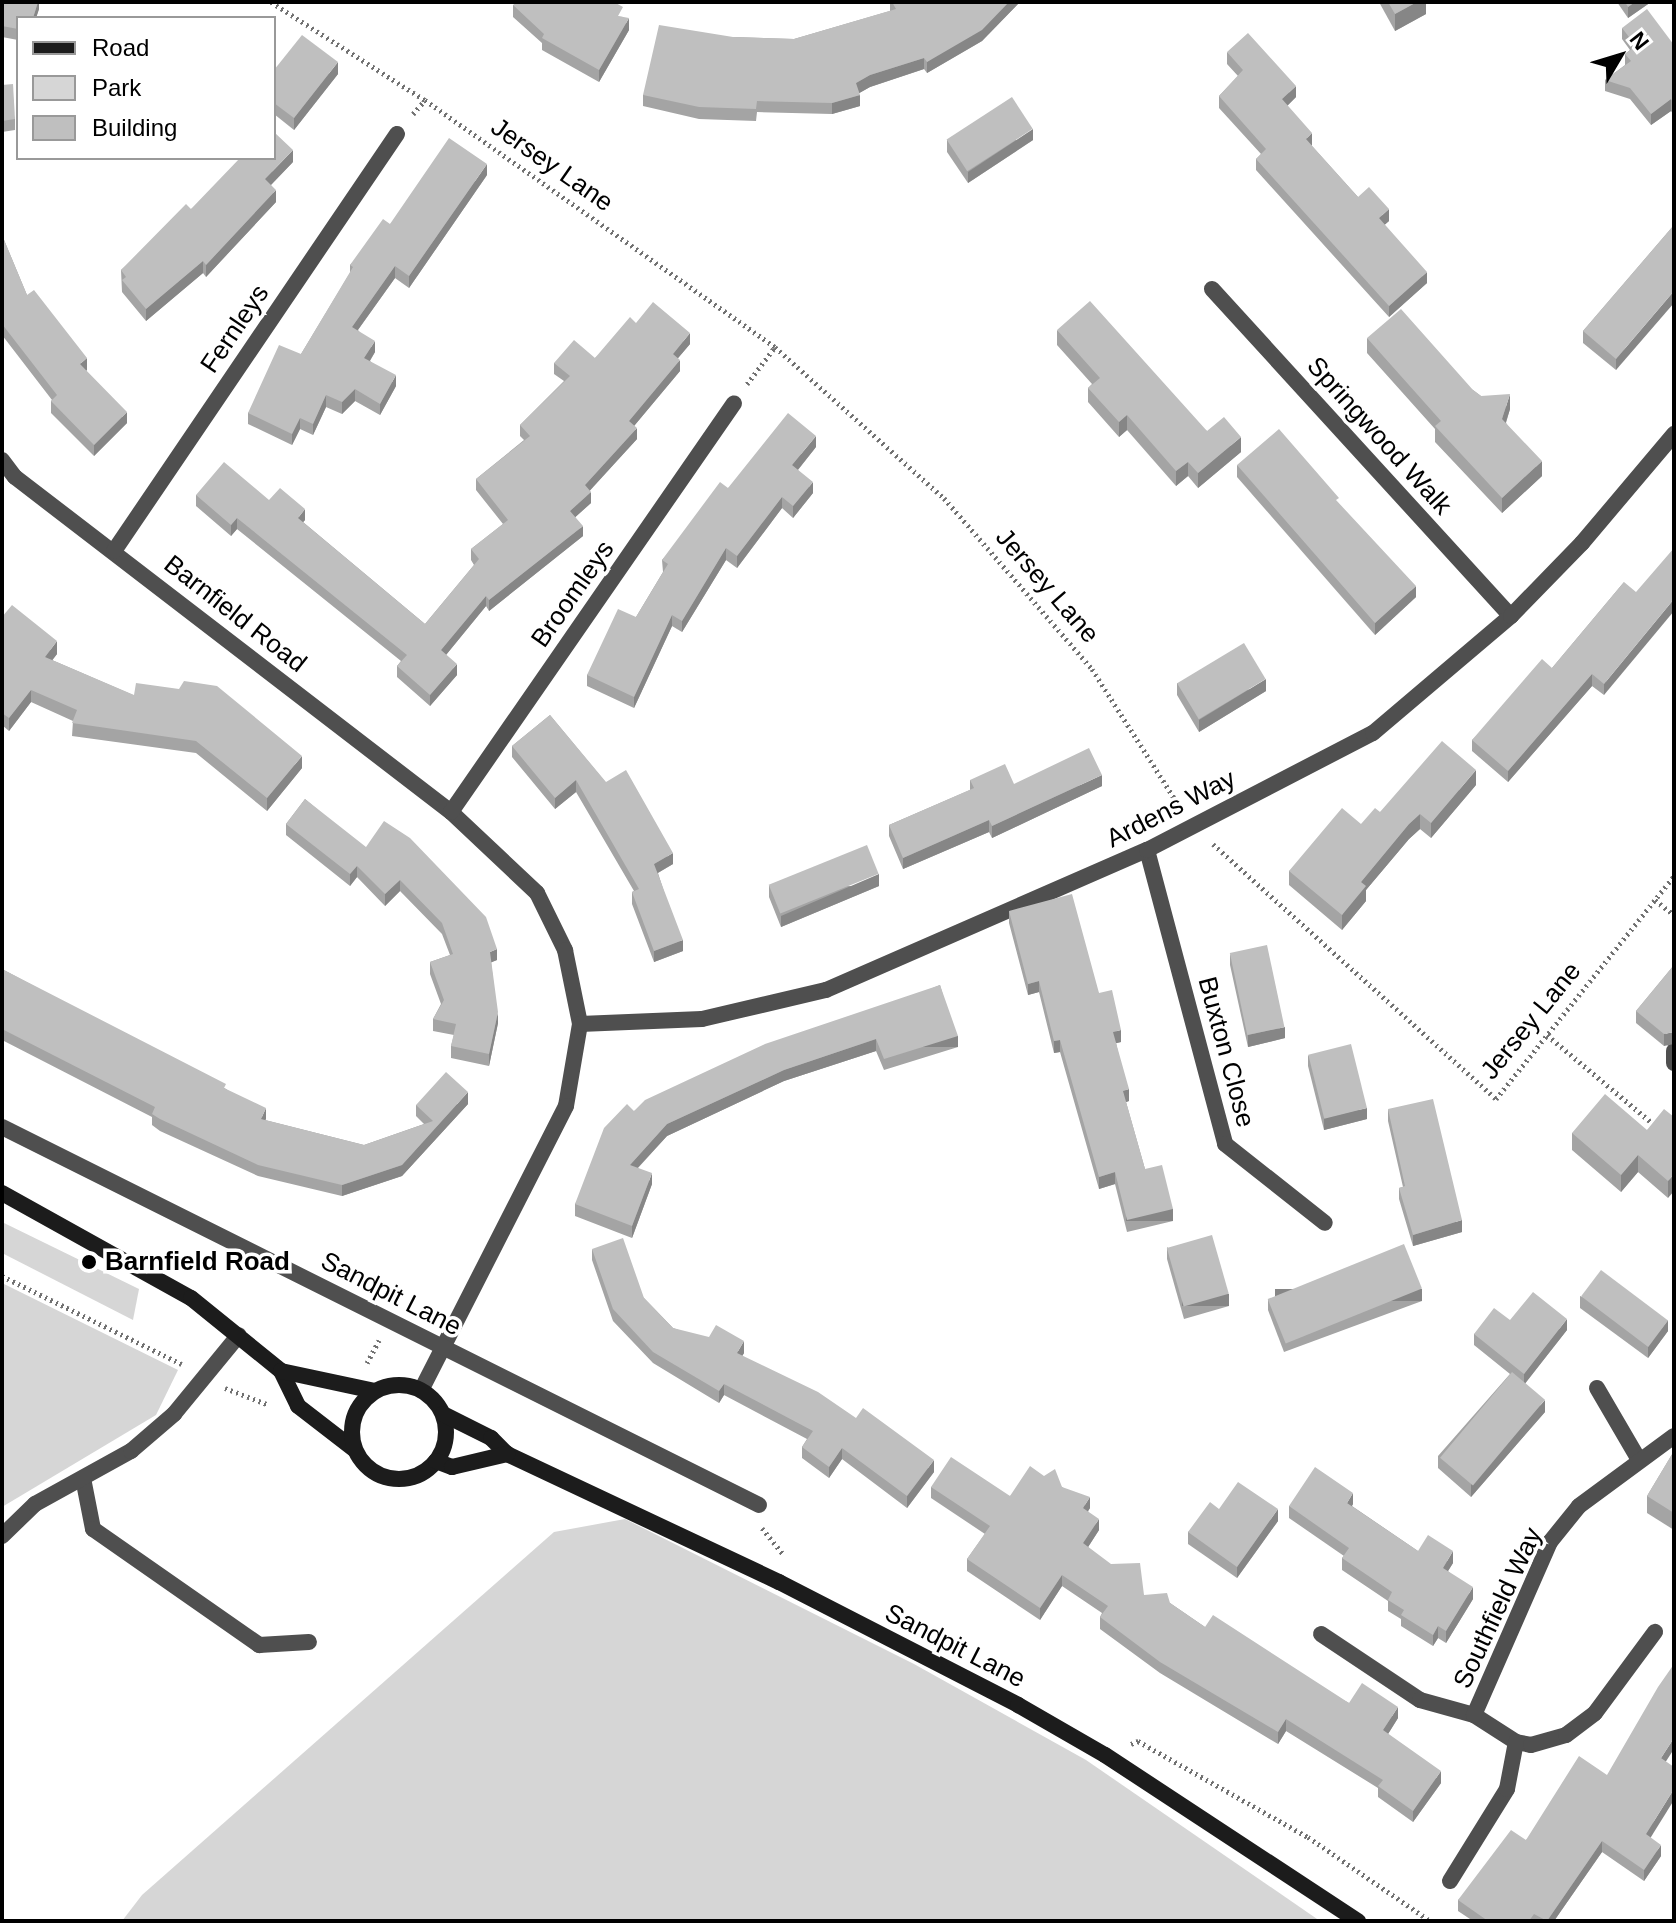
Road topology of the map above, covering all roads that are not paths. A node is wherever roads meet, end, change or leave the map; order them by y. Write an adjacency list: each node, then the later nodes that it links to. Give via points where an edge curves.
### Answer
1 (397, 134): 6 (street, Fernleys)
2 (1212, 289): 7 (street, Springwood Walk)
3 (734, 403): 8 (street, Broomleys)
4 (1674, 434): 7 (street, Ardens Way, via 1582,543)
5 (2, 460): 6 (street, Barnfield Road, via 15,477)
6 (114, 551): 8 (street, Barnfield Road)
7 (1511, 616): 9 (street, Ardens Way, via 1373,733)
8 (451, 812): 10 (street, Barnfield Road, via 537,893 565,950)
9 (1147, 850): 10 (street, Ardens Way, via 826,990 702,1019); 15 (street, Buxton Close, via 1225,1144)
10 (580, 1024): 17 (street, Barnfield Road, via 566,1106)
11 (1674, 1051): 12 (street)
12 (1674, 1063)
13 (2, 1127): 17 (street, Sandpit Lane)
14 (2, 1193): 16 (street, via 191,1298)
15 (1325, 1223)
16 (239, 1335): 18 (street); 28 (street, via 207,1377 131,1451)
17 (443, 1347): 20 (street, Barnfield Road); 29 (street, Sandpit Lane)
18 (281, 1371): 21 (street); 24 (street, via 298,1406)
19 (1597, 1388): 26 (street)
20 (421, 1390): 21 (street, via 397,1385); 22 (street)
21 (374, 1391): 24 (street, via 354,1417)
22 (443, 1414): 25 (street, Sandpit Lane, via 491,1438); 27 (street, via 446,1430)
23 (1674, 1436): 26 (street, Southfield Way)
24 (355, 1450): 27 (street, via 363,1464 392,1479 408,1478)
25 (507, 1454): 27 (street, via 452,1467); 37 (street, Sandpit Lane, via 779,1582 1105,1755)
26 (1639, 1460): 34 (street, Southfield Way, via 1579,1506 1550,1542)
27 (436, 1461)
28 (83, 1478): 30 (street, via 35,1504); 33 (street, via 93,1529 259,1645)
29 (759, 1505)
30 (2, 1536)
31 (1655, 1632): 35 (street, via 1595,1713 1566,1735 1531,1745)
32 (1321, 1634): 34 (street, Southfield Way, via 1420,1700)
33 (309, 1642)
34 (1474, 1715): 35 (street, Southfield Way)
35 (1516, 1742): 36 (street, via 1507,1789)
36 (1450, 1881)
37 (1358, 1921)

